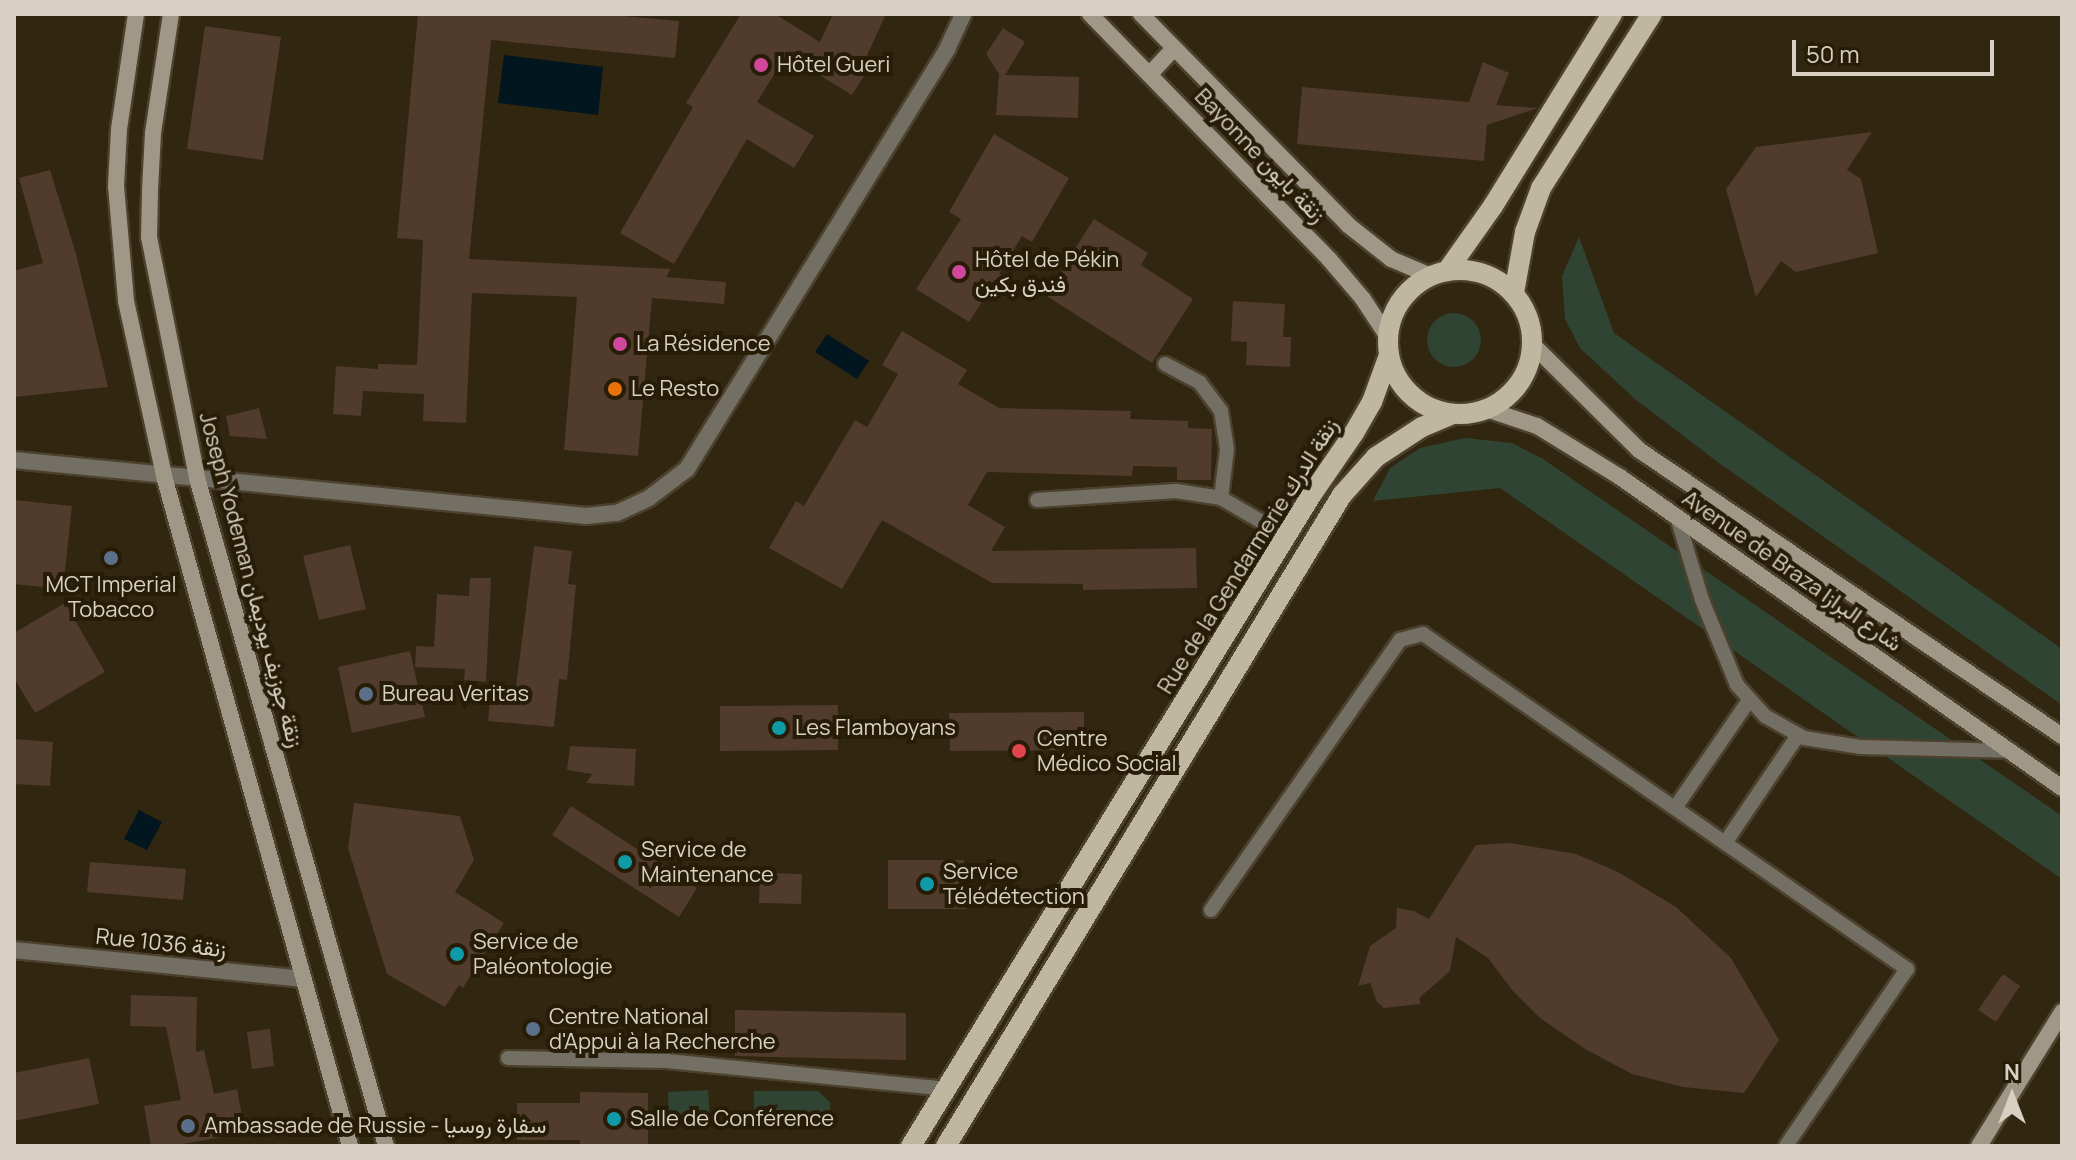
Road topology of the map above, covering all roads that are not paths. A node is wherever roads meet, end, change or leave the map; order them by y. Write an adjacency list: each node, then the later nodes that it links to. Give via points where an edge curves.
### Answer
1 (136, 14): 18 (main road, via 119,129 118,244)
2 (171, 14): 19 (main road, Joseph Yodeman زنقة جوزيف يوديمان, via 153,133 149,237)
3 (963, 14): 19 (street, via 947,49 687,469 649,498 617,513 586,516)
4 (1090, 14): 9 (main road, Bayonne زنقة بايون)
5 (1141, 14): 8 (main road, Bayonne زنقة بايون)
6 (1612, 14): 10 (main road, via 1477,230)
7 (1652, 14): 11 (main road, via 1541,188 1525,232)
8 (1174, 48): 9 (main road); 10 (main road, Bayonne زنقة بايون, via 1370,245 1410,270)
9 (1150, 74): 13 (main road, Bayonne زنقة بايون, via 1329,259 1363,299)
10 (1439, 274): 11 (main road, via 1483,274); 13 (main road, via 1406,294 1396,307)
11 (1514, 293): 12 (main road, via 1531,326)
12 (1532, 344): 15 (main road, via 1519,383); 26 (main road, Avenue de Braza شارع البرازا, via 1639,450)
13 (1388, 346): 16 (main road, via 1395,373 1418,401); 23 (main road, Rue de la Gendarmerie زنقة الدرك, via 1372,402)
14 (1165, 364): 20 (lane, via 1200,383 1221,411 1227,449)
15 (1486, 409): 16 (main road); 22 (main road, Avenue de Braza شارع البرازا, via 1537,426)
16 (1453, 414): 40 (main road, via 1414,431 1376,457 1337,504)
17 (14, 460): 18 (street)
18 (164, 476): 19 (street); 33 (main road)
19 (197, 478): 38 (main road, Joseph Yodeman زنقة جوزيف يوديمان)
20 (1221, 498): 21 (lane, via 1176,491); 23 (lane)
21 (1037, 500)
22 (1677, 517): 24 (lane, via 1702,600 1737,685); 27 (main road, Avenue de Braza شارع البرازا)
23 (1286, 536): 36 (main road, Rue de la Gendarmerie زنقة الدرك)
24 (1750, 699): 25 (lane, via 1765,716); 29 (lane)
25 (1798, 735): 27 (lane, via 1861,747); 30 (lane)
26 (2062, 736)
27 (2009, 751): 28 (main road, Avenue de Braza شارع البرازا)
28 (2062, 788)
29 (1675, 808): 30 (lane); 31 (lane, via 1423,634 1413,635 1400,640)
30 (1725, 843): 41 (lane, via 1907,969)
31 (1211, 910)
32 (14, 950): 33 (street, Rue 1036 زنقة)
33 (304, 979): 37 (main road)
34 (2062, 1012): 42 (main road)
35 (508, 1058): 36 (lane, via 667,1061)
36 (946, 1089): 39 (main road, Rue de la Gendarmerie زنقة الدرك)
37 (350, 1146)
38 (386, 1146)
39 (911, 1146)
40 (946, 1146)
41 (1786, 1146)
42 (1979, 1146)

